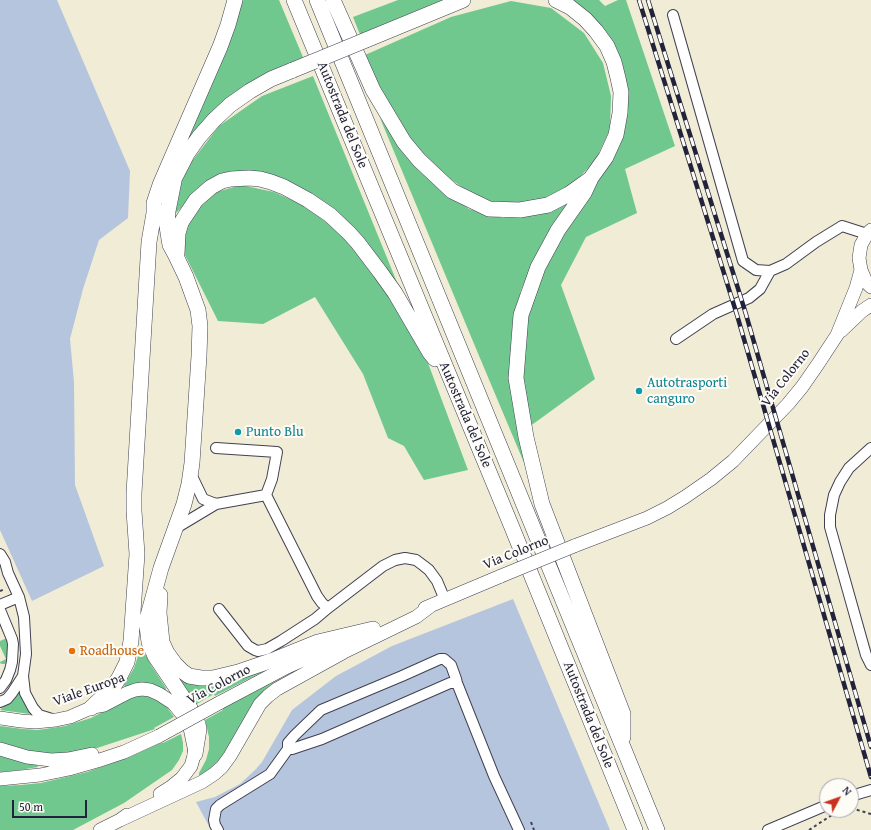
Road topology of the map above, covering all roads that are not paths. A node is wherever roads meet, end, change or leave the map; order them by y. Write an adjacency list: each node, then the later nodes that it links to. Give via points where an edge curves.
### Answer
1 (235, 0): 10 (highway, via 220,47 160,185)
2 (294, 0): 19 (highway, Autostrada del Sole)
3 (317, 0): 49 (highway, Autostrada del Sole)
4 (333, 0): 8 (highway, via 373,90 404,142 452,191 489,210 520,210 548,205)
5 (463, 0): 9 (highway, bridge, via 271,79 250,91 206,129 192,146)
6 (556, 0): 8 (highway, via 570,7 596,31 612,57 620,85 621,106 616,135 606,157)
7 (673, 15): 14 (street, via 743,261 756,270)
8 (591, 178): 49 (highway, via 538,266 520,315 516,378 526,437 542,504 623,714)
9 (174, 181): 10 (highway); 12 (highway, via 167,226 170,245)
10 (152, 223): 43 (highway, via 134,493 137,554 131,641 127,662 120,678)
11 (869, 232): 13 (main road, Via Colorno, via 861,245); 14 (street, via 842,226 786,264)
12 (178, 260): 19 (highway, via 181,224 191,206 210,187 222,181 244,178 260,179 284,187 318,206 349,233 395,293 430,353); 22 (highway, via 195,302 200,326)
13 (861, 270): 15 (main road, Via Colorno); 17 (main road, Via Colorno)
14 (770, 271): 18 (street, via 760,289 749,298 713,314)
15 (871, 287)
16 (871, 305): 17 (main road, Via Colorno)
17 (837, 335): 31 (main road, Via Colorno, bridge, via 788,404 733,461 685,497 647,518)
18 (676, 339)
19 (446, 370): 61 (highway, Autostrada del Sole)
20 (216, 448): 23 (street, via 277,452)
21 (871, 448): 38 (street, via 849,468 840,482 834,494 830,515 830,526)
22 (191, 474): 24 (street, via 203,499); 25 (highway)
23 (266, 495): 24 (street); 34 (street, via 317,596)
24 (216, 504): 25 (street)
25 (176, 528): 28 (highway)
26 (0, 554): 29 (street)
27 (0, 565): 29 (street)
28 (161, 568): 37 (highway, via 159,613 162,642 175,664 189,676 224,676 318,642); 44 (highway, via 147,619 148,634 152,649)
29 (9, 575): 30 (street)
30 (19, 597): 32 (street); 39 (street, via 24,617 26,654)
31 (445, 600): 33 (main road, Via Colorno); 34 (street, via 429,570 416,560 406,558 383,566)
32 (0, 605)
33 (432, 605): 37 (main road, Via Colorno); 57 (main road, via 416,617 276,689 260,704 230,756 214,774)
34 (328, 608): 35 (street, via 281,641 258,651 245,643)
35 (219, 609)
36 (0, 610): 41 (street, via 13,644 10,670)
37 (373, 629): 48 (main road, Via Colorno, bridge, via 315,654)
38 (871, 665)
39 (23, 676): 42 (street, via 12,693); 46 (street, via 25,693 33,708 39,714)
40 (457, 683): 51 (street, via 450,683 322,739); 51 (street, via 451,665 440,659 321,710 288,743); 60 (street, via 494,776)
41 (0, 688)
42 (0, 702)
43 (92, 708): 44 (main road, Viale Europa, via 142,689 160,694); 46 (main road, Viale Europa)
44 (185, 710)
45 (0, 718): 46 (main road, Viale Europa, via 35,722)
46 (56, 720)
47 (194, 726): 52 (highway, via 199,729)
48 (154, 738): 50 (main road, via 59,760 43,760); 53 (main road, via 115,755 69,769 40,776)
49 (624, 746): 62 (highway, Autostrada del Sole)
50 (0, 749)
51 (288, 749): 59 (street, via 270,774 216,809 214,820)
52 (195, 754): 57 (main road, via 188,770 179,781)
53 (0, 779)
54 (871, 790): 55 (street)
55 (859, 794)
56 (819, 808): 63 (street)
57 (120, 820): 58 (main road)
58 (100, 830)
59 (218, 830)
60 (519, 830)
61 (635, 830)
62 (657, 830)
63 (768, 830)

